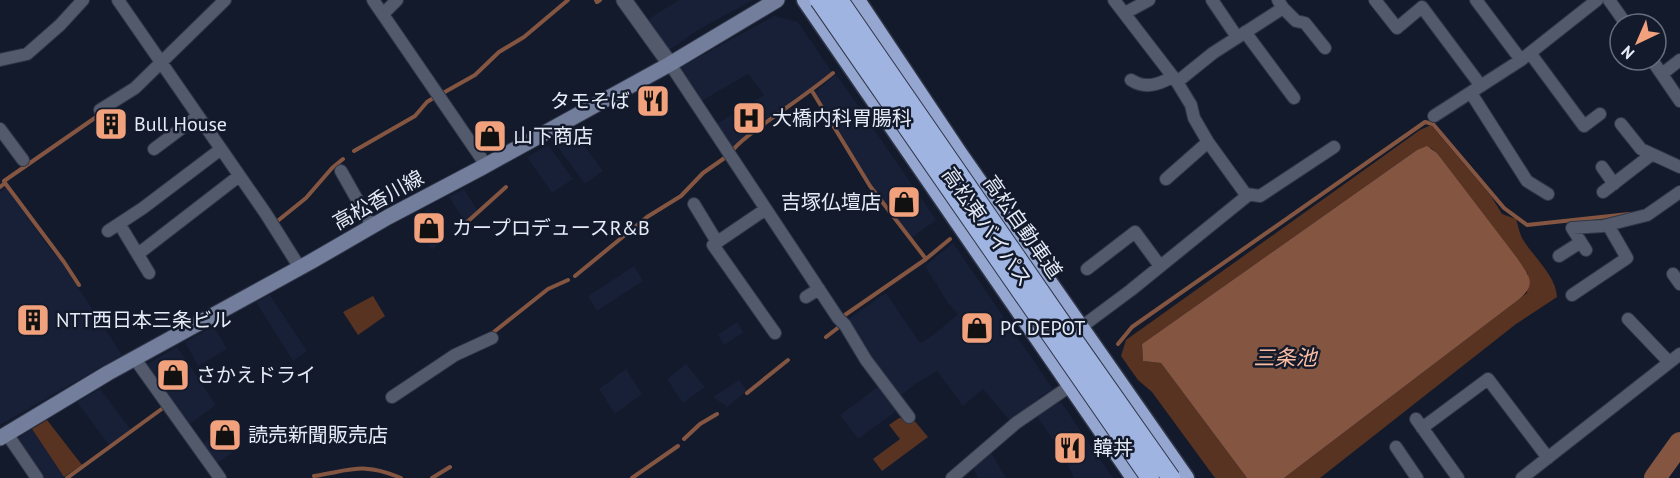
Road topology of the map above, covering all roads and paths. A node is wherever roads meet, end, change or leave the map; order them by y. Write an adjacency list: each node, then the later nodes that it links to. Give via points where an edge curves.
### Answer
1 (83, 0): 24 (street, via 27,54)
2 (118, 0): 26 (street)
3 (225, 0): 26 (street)
4 (373, 0): 20 (street)
5 (398, 0): 20 (street)
6 (624, 0): 27 (street)
7 (777, 0): 27 (main road, 高松香川線)
8 (805, 0): 81 (highway, 高松東バイパス)
9 (819, 0): 92 (highway, 高松自動車道, bridge)
10 (839, 0): 93 (highway, 高松自動車道, bridge)
11 (857, 0): 74 (highway, 高松東バイパス)
12 (1114, 0): 19 (street)
13 (1149, 0): 19 (street)
14 (1212, 0): 21 (street)
15 (1375, 0): 31 (street, via 1397,28 1422,7)
16 (1476, 0): 23 (street)
17 (1597, 0): 23 (street)
18 (1280, 4): 21 (street); 22 (street, via 1296,21 1305,22)
19 (1125, 13): 30 (street)
20 (383, 14): 46 (street)
21 (1241, 35): 30 (street); 32 (street)
22 (1325, 48)
23 (1526, 56): 31 (street); 35 (street, via 1584,126)
24 (0, 60)
25 (1680, 60): 28 (street)
26 (161, 61): 34 (street, via 135,88); 36 (street)
27 (670, 64): 46 (main road, 高松香川線); 58 (street)
28 (1662, 74): 33 (street)
29 (1131, 80): 30 (street, via 1140,86)
30 (1174, 80): 40 (street)
31 (1476, 89): 37 (street); 56 (street, via 1527,181)
32 (1294, 98)
33 (1680, 101)
34 (100, 110)
35 (1600, 114)
36 (198, 116): 42 (street); 43 (street)
37 (1434, 116)
38 (1622, 124): 44 (street, via 1641,149)
39 (0, 129): 45 (street)
40 (1208, 142): 51 (street); 55 (street)
41 (1334, 147): 55 (street, via 1260,196)
42 (154, 149)
43 (221, 149): 50 (street); 62 (street)
44 (1651, 155): 48 (street); 52 (street)
45 (23, 160)
46 (486, 165): 60 (main road, 高松香川線)
47 (1602, 167): 52 (street)
48 (1680, 167)
49 (341, 171): 60 (street)
50 (239, 176): 64 (street); 67 (street)
51 (1166, 179)
52 (1614, 184): 53 (street)
53 (1603, 192)
54 (1680, 192): 59 (street, via 1647,215)
55 (1246, 194): 66 (street)
56 (1548, 194)
57 (694, 204): 63 (street)
58 (766, 209): 63 (street); 70 (street)
59 (1608, 225): 65 (street, via 1572,228 1584,246); 71 (street, via 1627,258)
60 (372, 226): 67 (main road, 高松香川線)
61 (123, 230): 64 (street)
62 (108, 231)
63 (717, 242): 75 (street, via 713,245)
64 (138, 254): 69 (street)
65 (1558, 256)
66 (1160, 266): 68 (street, via 1135,232); 74 (street)
67 (300, 268): 78 (main road, 高松香川線)
68 (1087, 269)
69 (149, 273)
70 (819, 289): 72 (street); 83 (street)
71 (1572, 295)
72 (806, 297)
73 (1629, 319): 79 (street)
74 (1080, 328): 80 (highway, 高松東バイパス)
75 (775, 333)
76 (492, 338): 82 (street, via 455,355)
77 (1680, 354): 79 (street)
78 (135, 359): 84 (main road, 高松香川線); 89 (street)
79 (1669, 362): 87 (street)
80 (1105, 364): 81 (street); 86 (highway, 高松東バイパス)
81 (1071, 386): 90 (street, via 1016,423); 91 (highway, 高松東バイパス)
82 (393, 397)
83 (909, 417)
84 (4, 436): 88 (street)
85 (1396, 447): 96 (street)
86 (1171, 456): 94 (highway); 95 (highway, 高松東バイパス)
87 (1548, 458): 97 (street, via 1488,379 1419,423); 98 (street)
88 (37, 478)
89 (220, 478)
90 (952, 478)
91 (1134, 478)
92 (1150, 478)
93 (1172, 478)
94 (1179, 478)
95 (1186, 478)
96 (1417, 478)
97 (1458, 478)
98 (1522, 478)

